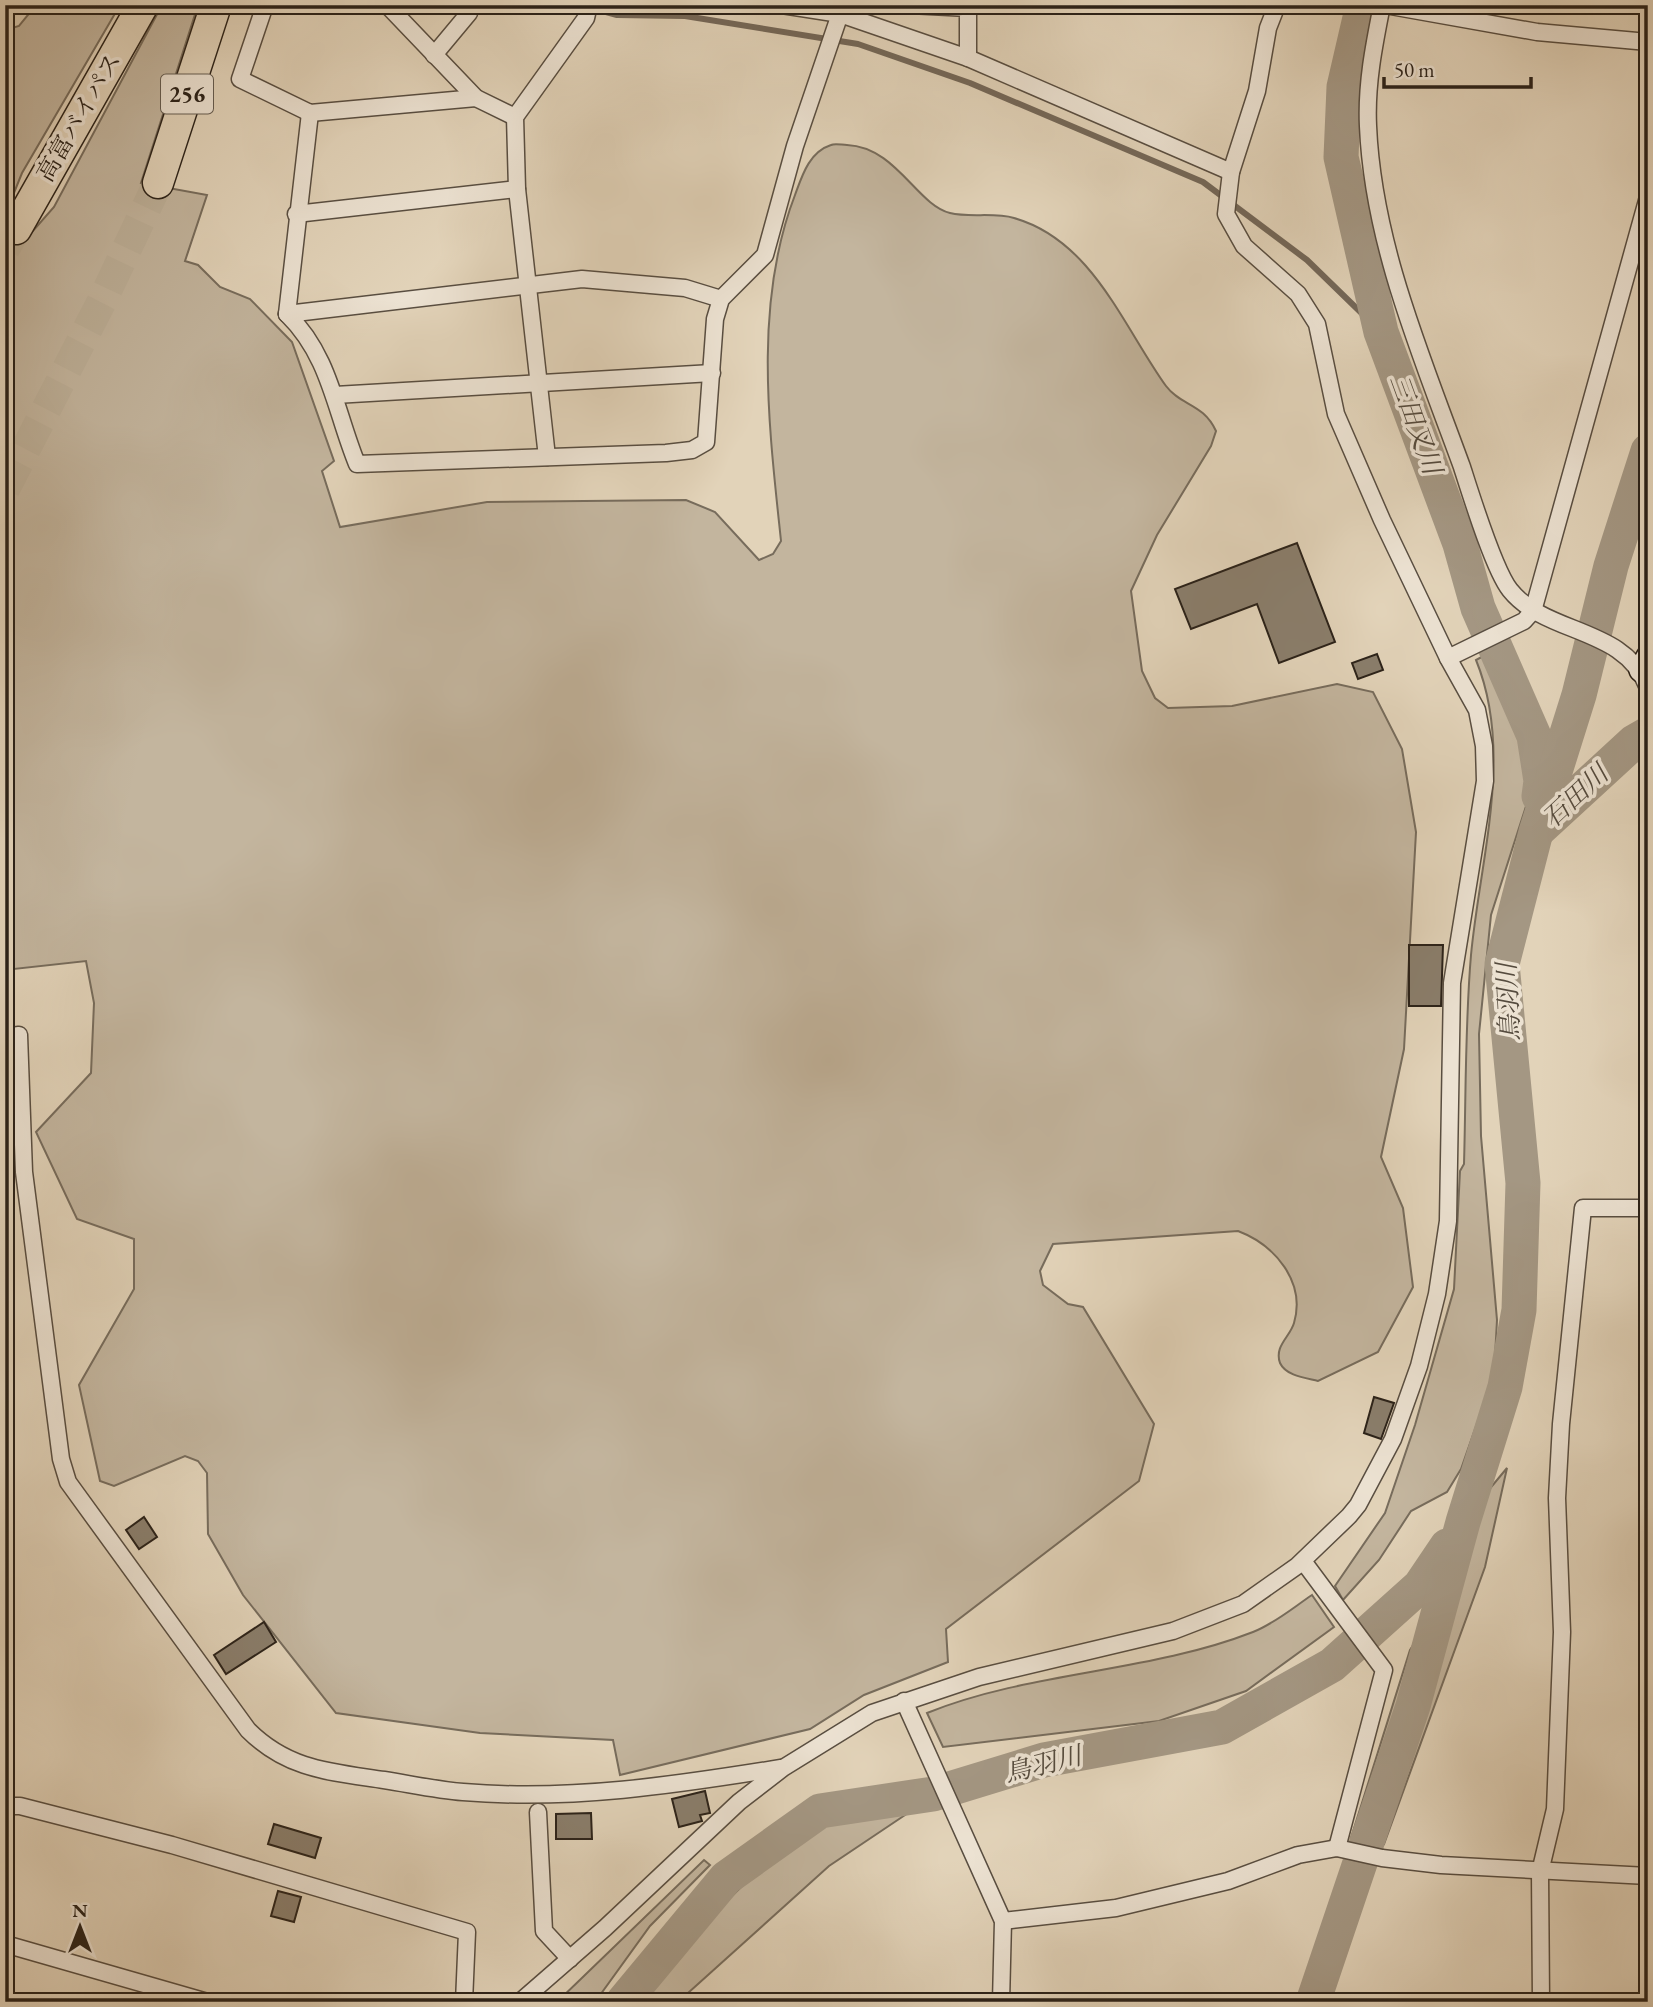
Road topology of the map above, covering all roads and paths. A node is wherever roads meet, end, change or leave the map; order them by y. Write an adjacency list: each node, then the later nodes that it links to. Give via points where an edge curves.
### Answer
1 (143, 5): 23 (highway, 高富バイパス)
2 (216, 5): 19 (highway, 256)
3 (265, 5): 16 (street, via 240,79)
4 (387, 5): 13 (street)
5 (462, 5): 13 (street, via 469,12)
6 (589, 5): 17 (street, via 586,18)
7 (782, 5): 11 (street)
8 (910, 5): 14 (street, via 968,8)
9 (1277, 5): 18 (street)
10 (1384, 5): 12 (street, via 1537,32); 31 (street, via 1371,57 1367,123 1373,186 1405,309 1479,515 1507,587)
11 (840, 14): 14 (street); 25 (street, via 765,256)
12 (1648, 41)
13 (434, 55): 15 (street)
14 (968, 58): 18 (street)
15 (475, 98): 16 (street); 17 (street)
16 (310, 113): 22 (street)
17 (515, 117): 20 (street)
18 (1231, 172): 32 (street, via 1226,214 1244,246 1298,294 1317,324 1336,414)
19 (158, 183)
20 (517, 189): 22 (street); 24 (street)
21 (1648, 197): 31 (street)
22 (296, 214): 26 (street)
23 (16, 229)
24 (527, 286): 25 (street, via 582,279 685,288); 26 (street); 28 (street)
25 (721, 299): 27 (street)
26 (287, 314): 29 (street, via 308,334)
27 (712, 373): 28 (street); 30 (street, via 706,442 699,446 666,453)
28 (538, 382): 29 (street); 30 (street)
29 (335, 395): 30 (street, via 357,464)
30 (547, 457)
31 (1529, 616): 32 (street); 33 (street, via 1553,618 1606,642)
32 (1453, 656): 36 (street, via 1477,710 1485,781 1452,983 1448,1221 1437,1294 1419,1366 1393,1439 1358,1505)
33 (1642, 669)
34 (5, 1037): 38 (street, via 19,1035 24,1172 61,1459 68,1482 248,1730 267,1748 290,1762 330,1772 463,1792 602,1792)
35 (1648, 1208): 42 (street, via 1583,1208 1557,1498 1562,1632 1555,1809)
36 (1303, 1561): 37 (street, via 1243,1604 1173,1631 979,1677); 41 (street, via 1384,1670)
37 (905, 1704): 38 (street, via 872,1713); 44 (street)
38 (783, 1768): 46 (street, via 679,1856)
39 (5, 1806): 48 (street, via 172,1845 467,1932)
40 (538, 1812): 46 (street, via 544,1931)
41 (1337, 1848): 42 (street, via 1382,1858); 44 (street, via 1116,1908)
42 (1540, 1872): 43 (street); 51 (street)
43 (1648, 1877)
44 (1003, 1921): 50 (street)
45 (5, 1944): 47 (street)
46 (570, 1959): 49 (street)
47 (207, 2002)
48 (464, 2002)
49 (520, 2002)
50 (1001, 2002)
51 (1541, 2002)

